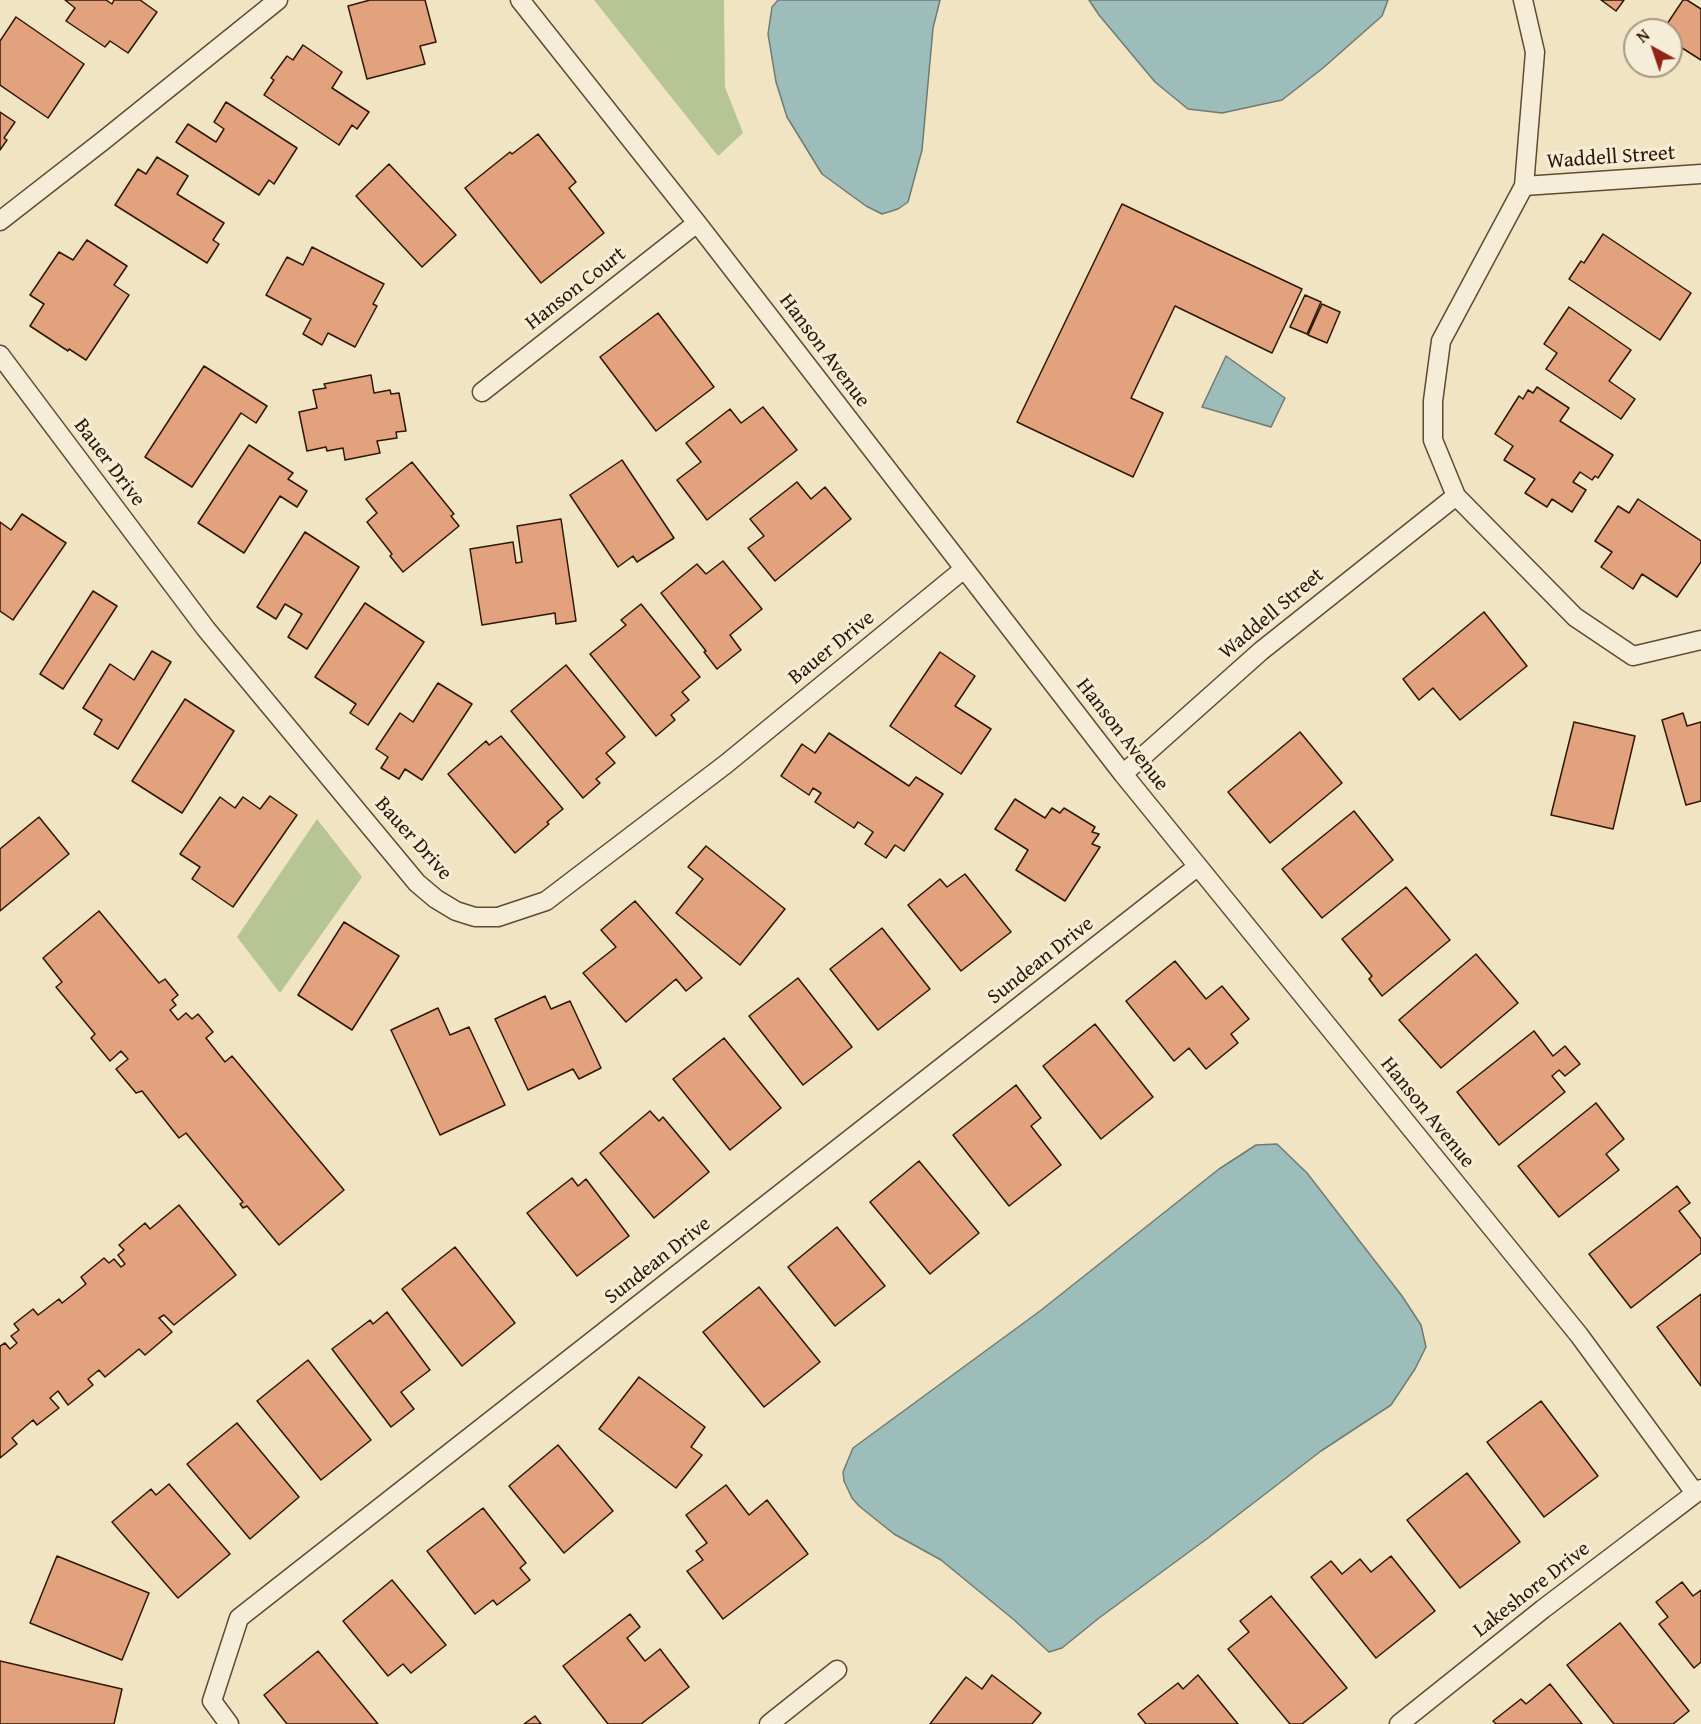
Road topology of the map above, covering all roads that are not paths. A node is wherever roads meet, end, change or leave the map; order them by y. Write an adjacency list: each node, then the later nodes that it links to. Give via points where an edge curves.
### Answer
1 (278, 0): 6 (lane)
2 (520, 0): 7 (lane, Hanson Avenue)
3 (1523, 0): 5 (lane, via 1535,52)
4 (1701, 174): 5 (lane, Waddell Street)
5 (1524, 186): 10 (lane, via 1441,341 1433,401 1433,440)
6 (0, 221)
7 (698, 223): 9 (lane, Hanson Court); 11 (lane, Hanson Avenue)
8 (0, 355): 11 (lane, Bauer Drive, via 201,623 417,883 456,911 475,917 498,917 546,901 726,764)
9 (482, 392)
10 (1455, 496): 12 (lane, via 1575,617 1633,656); 13 (lane, Waddell Street, via 1261,651)
11 (964, 569): 13 (lane, Hanson Avenue)
12 (1701, 640)
13 (1123, 774): 14 (lane, Hanson Avenue)
14 (1197, 867): 15 (lane, Hanson Avenue, via 1579,1335); 17 (lane, Sundean Drive, via 240,1618 212,1701)
15 (1698, 1491): 19 (lane, Lakeshore Drive)
16 (837, 1670): 18 (lane)
17 (229, 1724)
18 (769, 1724)
19 (1398, 1724)

